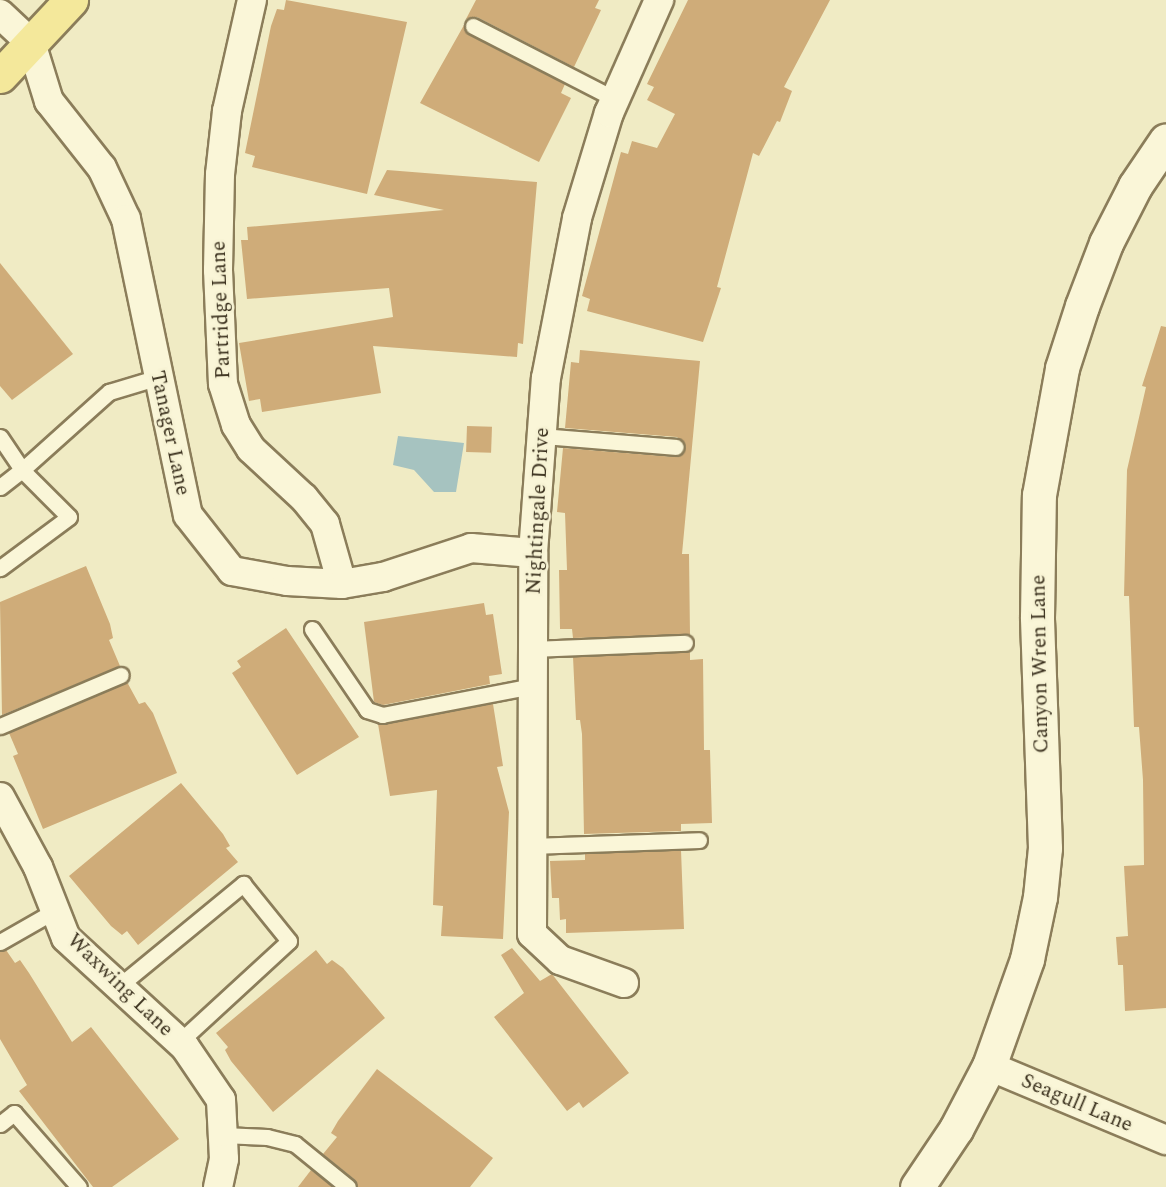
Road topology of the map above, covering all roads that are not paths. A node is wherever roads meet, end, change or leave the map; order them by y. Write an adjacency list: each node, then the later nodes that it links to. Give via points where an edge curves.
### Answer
1 (71, 0): 6 (main road)
2 (252, 0): 18 (street, Partridge Lane, via 227,111 220,174 218,270 223,384 236,425 251,449 304,498 325,524)
3 (659, 0): 8 (street, Nightingale Drive)
4 (0, 14): 6 (street, Tanager Lane)
5 (473, 26): 8 (lane)
6 (31, 43): 7 (main road); 10 (street, Tanager Lane, via 49,101 102,168 126,219)
7 (0, 76)
8 (615, 99): 12 (street, Nightingale Drive, via 577,218 546,378)
9 (1166, 140): 33 (street, Canyon Wren Lane, via 1135,186 1106,243 1062,368 1040,495 1037,617 1045,848 1041,887 1018,991)
10 (159, 377): 14 (lane, via 109,392); 18 (street, Tanager Lane, via 188,515 232,570 287,581)
11 (0, 436): 14 (lane)
12 (542, 436): 13 (lane); 16 (street, Nightingale Drive)
13 (676, 447)
14 (22, 470): 15 (lane); 17 (lane, via 69,517)
15 (0, 486)
16 (533, 553): 18 (street, Tanager Lane, via 471,548 383,577); 21 (street, Nightingale Drive)
17 (0, 568)
18 (342, 584)
19 (312, 629): 23 (lane, via 367,710 382,715)
20 (685, 643): 21 (lane)
21 (533, 649): 23 (street, Nightingale Drive)
22 (122, 675): 24 (lane)
23 (533, 687): 27 (street, Nightingale Drive)
24 (0, 726)
25 (0, 797): 28 (street, Waxwing Lane)
26 (699, 840): 27 (lane)
27 (531, 846): 30 (street, Nightingale Drive, via 532,934 560,960)
28 (56, 910): 29 (lane); 31 (street, Waxwing Lane, via 66,938)
29 (0, 942)
30 (624, 983)
31 (119, 986): 32 (street, Waxwing Lane); 32 (lane, via 243,884 290,941)
32 (179, 1042): 35 (street, Waxwing Lane, via 221,1100)
33 (989, 1066): 36 (street, Seagull Lane); 40 (street, Canyon Wren Lane, via 956,1129)
34 (0, 1124): 37 (lane, via 14,1113)
35 (223, 1135): 38 (street, via 224,1159); 39 (lane, via 267,1137 295,1144)
36 (1166, 1140)
37 (79, 1187)
38 (218, 1187)
39 (348, 1187)
40 (917, 1187)

